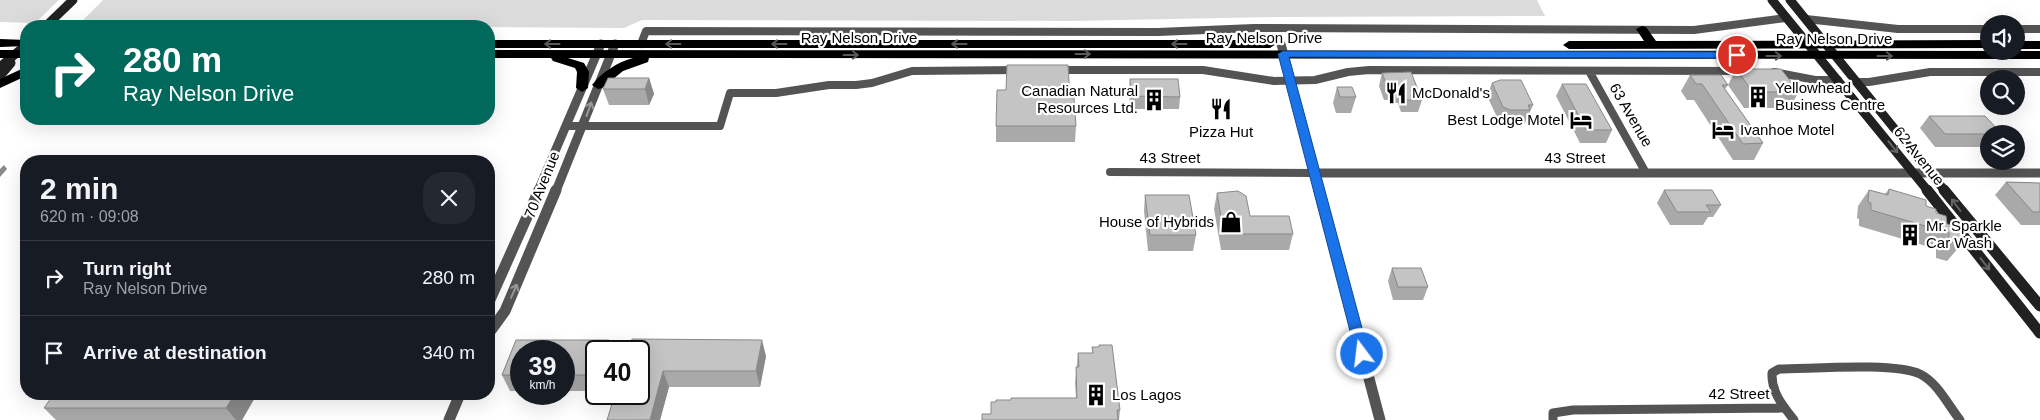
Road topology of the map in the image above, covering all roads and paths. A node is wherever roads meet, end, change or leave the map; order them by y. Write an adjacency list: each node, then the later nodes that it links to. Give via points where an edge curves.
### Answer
1 (73, 0): 6 (main road)
2 (1772, 0): 4 (main road, 62 Avenue)
3 (1790, 0): 5 (main road, 62 Avenue)
4 (1786, 18): 7 (street, via 1717,28); 14 (main road, 62 Avenue)
5 (1806, 19): 8 (street, via 1898,29); 17 (main road, 62 Avenue)
6 (52, 20)
7 (1642, 29): 13 (street, via 683,30 646,31); 16 (highway)
8 (1980, 29)
9 (2025, 29): 10 (street)
10 (2040, 29)
11 (0, 44): 20 (highway)
12 (495, 44): 21 (highway, Ray Nelson Drive, one-way to 12)
13 (641, 44): 22 (highway, Ray Nelson Drive); 23 (highway, Ray Nelson Drive, one-way to 13)
14 (1807, 44): 16 (highway, Ray Nelson Drive); 17 (highway, Ray Nelson Drive); 32 (main road, 62 Avenue)
15 (1980, 44): 17 (highway, Ray Nelson Drive)
16 (1652, 45): 23 (highway, Ray Nelson Drive)
17 (1827, 45): 33 (main road, 62 Avenue)
18 (2025, 45): 19 (highway)
19 (2040, 45)
20 (20, 48)
21 (598, 49): 22 (highway, Ray Nelson Drive); 29 (highway, Ray Nelson Drive); 48 (street, 70 Avenue)
22 (613, 49): 30 (highway, Ray Nelson Drive); 47 (street, 70 Avenue)
23 (1282, 49): 30 (highway, Ray Nelson Drive, one-way to 23); 32 (highway, Ray Nelson Drive, one-way to 32); 44 (street)
24 (20, 50): 26 (highway)
25 (20, 52): 34 (main road)
26 (0, 54)
27 (20, 54): 42 (main road)
28 (495, 54): 29 (highway, Ray Nelson Drive)
29 (542, 54): 48 (highway, via 580,66)
30 (680, 54): 47 (highway, via 626,63)
31 (2040, 55): 33 (highway, Ray Nelson Drive, one-way to 31)
32 (1817, 56): 33 (highway, Ray Nelson Drive); 43 (main road, 62 Avenue)
33 (1836, 56): 45 (main road, 62 Avenue)
34 (0, 67)
35 (1027, 70): 50 (street, via 912,71 856,85 730,93 720,126)
36 (1046, 70): 44 (street, via 1203,70)
37 (1589, 71): 38 (street); 44 (street, via 1369,70); 53 (street, 63 Avenue)
38 (1755, 71)
39 (1764, 71): 43 (street, via 1815,80)
40 (2040, 72): 45 (street, via 1930,72)
41 (20, 74): 46 (highway)
42 (0, 76)
43 (1838, 80): 54 (main road, 62 Avenue, one-way to 54)
44 (1290, 82): 52 (street)
45 (1857, 82): 55 (main road, 62 Avenue)
46 (0, 84)
47 (598, 85): 50 (street, 70 Avenue, one-way to 47)
48 (582, 88): 49 (street, 70 Avenue)
49 (566, 126): 50 (street); 57 (street, 70 Avenue)
50 (583, 126): 59 (street, 70 Avenue, one-way to 50, via 505,311)
51 (1110, 172): 52 (street, 43 Street)
52 (1314, 173): 53 (street, 43 Street); 65 (street)
53 (1646, 173): 54 (street, 43 Street)
54 (1914, 173): 55 (street, 43 Street); 60 (main road, 62 Avenue, one-way to 60)
55 (1932, 173): 56 (street, 43 Street); 58 (main road, 62 Avenue, one-way to 55)
56 (2040, 173)
57 (495, 288)
58 (2040, 306)
59 (495, 325)
60 (2040, 333)
61 (457, 400): 64 (street)
62 (1784, 408): 63 (street, 42 Street, via 1573,410); 66 (street); 67 (street, 42 Street, via 1770,380 1772,373 1779,369 1896,369 1919,374 1929,381)
63 (1553, 417)
64 (449, 420)
65 (1380, 420)
66 (1794, 420)
67 (1960, 420)

